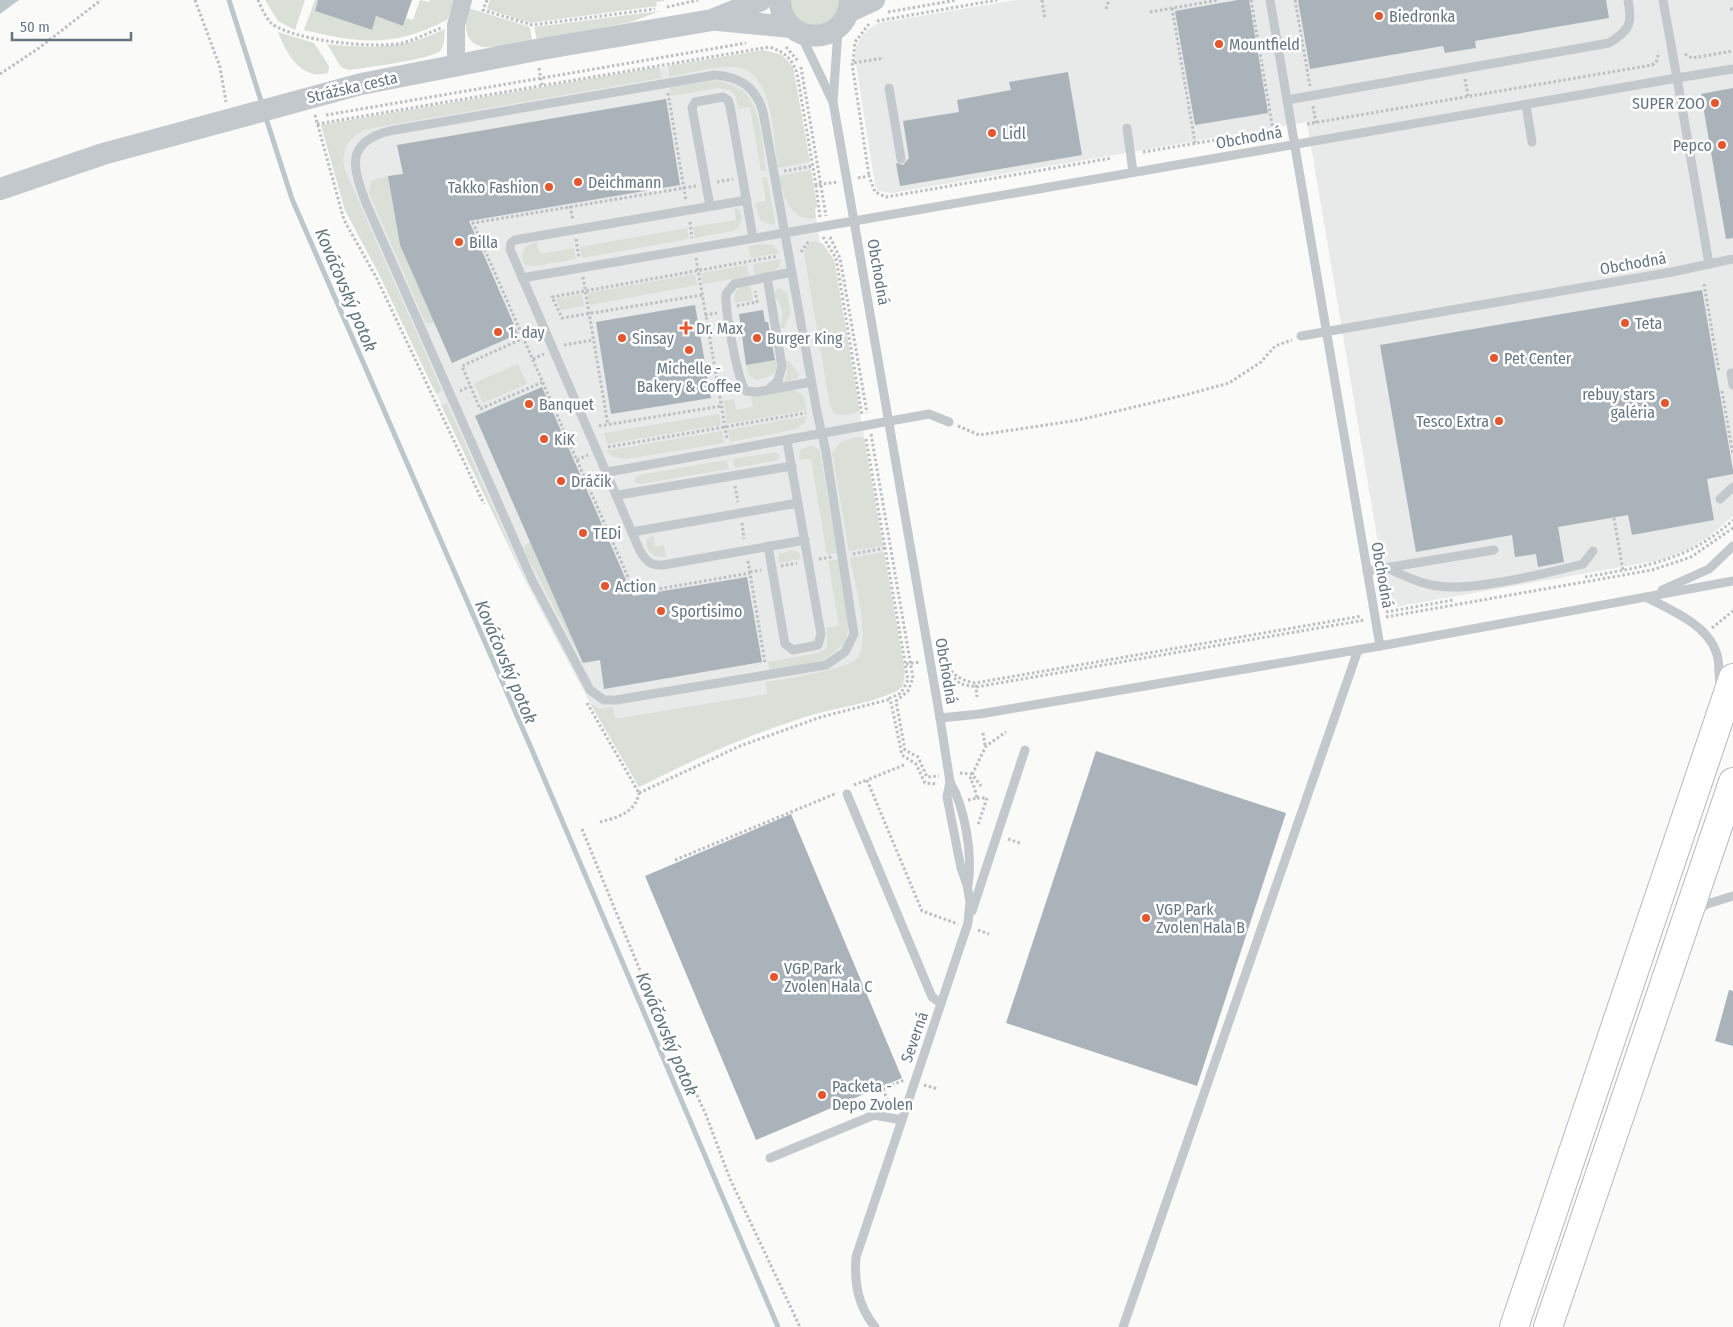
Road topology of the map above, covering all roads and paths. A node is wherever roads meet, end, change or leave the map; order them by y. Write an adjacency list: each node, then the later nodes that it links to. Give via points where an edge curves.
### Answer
1 (101, 0): 39 (path)
2 (195, 0): 51 (path, via 220,67)
3 (258, 0): 25 (path, via 270,22 286,32 318,40 358,44 401,43)
4 (463, 0): 25 (street)
5 (487, 0): 6 (path, via 483,10 532,25 662,8)
6 (698, 0)
7 (762, 0): 26 (street, Strážska cesta)
8 (780, 0): 27 (street, via 782,14)
9 (957, 0): 19 (path)
10 (997, 0): 33 (path, via 875,21 855,42)
11 (1042, 0): 24 (path)
12 (1109, 0): 21 (path)
13 (1219, 0): 20 (path)
14 (1251, 0): 56 (path, via 1275,130)
15 (1270, 0): 47 (lane, Obchodná)
16 (1295, 0): 44 (path)
17 (1663, 0): 41 (lane)
18 (1628, 1): 47 (lane, Obchodná, via 1631,19 1622,35 1609,43)
19 (879, 6): 23 (street, Strážska cesta)
20 (1172, 8): 22 (path); 56 (path)
21 (1106, 9)
22 (1150, 12)
23 (846, 13): 27 (street, Strážska cesta, via 822,36); 48 (lane, Obchodná)
24 (1045, 19)
25 (457, 20): 34 (street)
26 (712, 20): 27 (street, Strážska cesta); 34 (street, Strážska cesta)
27 (795, 30): 35 (lane, Obchodná)
28 (1659, 48): 46 (path, via 1658,58 1652,65)
29 (1683, 50): 30 (path, via 1692,58)
30 (1733, 51)
31 (884, 58): 33 (path)
32 (537, 59): 42 (path)
33 (853, 63): 36 (path); 64 (path)
34 (456, 64): 51 (street, Strážska cesta, via 361,84)
35 (814, 64): 37 (path); 48 (lane, Obchodná)
36 (844, 65)
37 (801, 66)
38 (1733, 69): 41 (lane, Obchodná)
39 (0, 74)
40 (1465, 76): 46 (path)
41 (1677, 78): 50 (lane, Obchodná); 90 (lane)
42 (542, 85)
43 (667, 87): 71 (path)
44 (1310, 87)
45 (889, 88): 60 (lane)
46 (1468, 96): 52 (path)
47 (1287, 100): 57 (lane, Obchodná)
48 (833, 102): 79 (lane, Obchodná)
49 (1313, 104): 52 (path)
50 (1526, 105): 55 (lane); 57 (lane, Obchodná)
51 (230, 118): 72 (street, Strážska cesta, via 103,154)
52 (1316, 123): 53 (path)
53 (1307, 124)
54 (1127, 128): 63 (lane)
55 (1532, 142)
56 (1195, 143): 58 (path)
57 (1294, 144): 63 (lane, Obchodná); 105 (lane, Obchodná)
58 (1144, 152)
59 (1112, 158): 64 (path, via 886,197 875,192)
60 (901, 159)
61 (813, 166): 62 (path)
62 (778, 172)
63 (1133, 172): 79 (lane, Obchodná)
64 (869, 176): 65 (path)
65 (858, 178)
66 (736, 179): 68 (path)
67 (838, 182): 70 (path)
68 (712, 183)
69 (698, 185): 71 (path)
70 (818, 185): 77 (path); 80 (path)
71 (684, 187): 74 (path); 78 (path, via 570,206)
72 (0, 189)
73 (747, 200): 75 (lane); 75 (lane, via 729,103 719,96 697,101 692,108); 83 (lane)
74 (686, 201)
75 (710, 206): 95 (lane, via 515,240 510,243 510,249)
76 (688, 216): 84 (path)
77 (820, 217)
78 (573, 220)
79 (854, 221): 80 (lane); 121 (lane, Obchodná)
80 (827, 225): 81 (lane); 123 (path, via 840,258)
81 (786, 232): 83 (lane); 92 (lane); 177 (lane, via 759,99 742,80 731,76 701,77 389,131 363,142 354,162 366,203 528,571 590,690 604,700 616,700)
82 (575, 236): 87 (path)
83 (753, 238): 95 (lane)
84 (692, 239)
85 (695, 256): 91 (path)
86 (781, 256): 91 (path)
87 (579, 258)
88 (1733, 259): 90 (lane, Obchodná)
89 (802, 261): 119 (path, via 804,245 823,236 836,258)
90 (1709, 264): 105 (lane, Obchodná)
91 (698, 271): 97 (path); 98 (path)
92 (792, 272): 94 (lane); 114 (lane)
93 (582, 275): 97 (path)
94 (767, 277): 116 (lane, via 782,366 778,381); 116 (lane, via 734,284 729,288 726,300 741,386 750,392)
95 (522, 278): 134 (lane)
96 (754, 283): 101 (path, via 757,302)
97 (585, 290): 99 (path); 103 (path)
98 (702, 295): 103 (path); 104 (path)
99 (552, 297): 100 (path); 103 (path, via 562,318)
100 (547, 298)
101 (735, 306)
102 (719, 313): 104 (path)
103 (589, 314): 108 (path)
104 (705, 315): 117 (path)
105 (1326, 331): 106 (lane, Obchodná); 160 (lane, Obchodná)
106 (1301, 336): 120 (path, via 1275,346 1261,362 1229,383 1185,395 1079,420 979,435)
107 (524, 338): 113 (path, via 462,366 464,372 480,409)
108 (593, 340): 109 (path, via 569,343); 122 (path)
109 (559, 348)
110 (546, 353): 111 (path)
111 (533, 359)
112 (1733, 372): 115 (lane)
113 (543, 382)
114 (811, 382): 116 (lane); 126 (lane)
115 (1733, 386)
116 (768, 389)
117 (721, 406): 122 (path); 124 (path)
118 (808, 413): 124 (path)
119 (861, 414)
120 (949, 422): 121 (lane, via 929,414)
121 (890, 423): 123 (lane); 175 (lane, Obchodná)
122 (608, 425): 125 (path, via 597,426)
123 (869, 426): 126 (lane); 174 (path)
124 (725, 428): 128 (path, via 606,447); 130 (path)
125 (600, 433)
126 (822, 434): 129 (lane); 177 (lane, via 844,555 854,634 845,652 826,665)
127 (866, 439): 149 (path)
128 (603, 440)
129 (787, 441): 133 (lane); 134 (lane)
130 (727, 442)
131 (590, 454): 132 (path)
132 (577, 460)
133 (792, 466): 137 (lane); 139 (lane)
134 (608, 472): 137 (lane)
135 (735, 482): 140 (path)
136 (1733, 487): 138 (lane)
137 (618, 496): 144 (lane)
138 (1720, 499)
139 (798, 503): 144 (lane); 145 (lane)
140 (739, 506)
141 (1614, 518): 161 (path)
142 (741, 520): 146 (path)
143 (1733, 528): 167 (path, via 1691,556 1652,570)
144 (632, 532): 147 (lane, via 643,556 657,566)
145 (805, 540): 147 (lane); 147 (lane, via 822,638 818,645 800,649 790,649 785,644)
146 (745, 543)
147 (768, 546)
148 (1733, 546): 164 (lane, via 1709,570)
149 (885, 548): 152 (path); 173 (path)
150 (1494, 550): 158 (lane)
151 (1593, 551): 158 (lane, via 1583,564 1459,587 1437,586)
152 (850, 554)
153 (838, 556): 155 (path)
154 (748, 558): 162 (path)
155 (816, 560)
156 (802, 562): 157 (path)
157 (778, 567)
158 (1387, 568): 160 (lane)
159 (764, 569): 162 (path)
160 (1367, 571): 167 (lane, Obchodná)
161 (1623, 571)
162 (750, 572): 177 (path)
163 (1733, 581): 164 (lane)
164 (1646, 597): 169 (lane, Obchodná); 183 (lane, via 1688,620 1705,634 1718,656)
165 (1733, 611): 168 (path)
166 (1362, 616): 179 (path)
167 (1375, 618): 169 (lane, Obchodná); 179 (path)
168 (1712, 628)
169 (1380, 646): 170 (lane, Obchodná)
170 (1358, 650): 184 (lane, Obchodná); 219 (lane)
171 (942, 659): 179 (path, via 952,674)
172 (921, 662): 174 (path)
173 (906, 664): 174 (path); 181 (path, via 907,685)
174 (911, 664): 176 (path)
175 (932, 667): 176 (path); 179 (path, via 942,665 960,684); 184 (lane, Obchodná)
176 (912, 670): 182 (path, via 912,684 908,692)
177 (768, 676)
178 (1733, 678): 183 (main road)
179 (976, 685): 180 (path)
180 (977, 697)
181 (890, 699): 182 (path); 194 (path, via 902,755 913,761 925,783); 199 (path, via 821,717 740,746 639,793 635,806 617,818)
182 (896, 701): 191 (path, via 905,750 918,757 927,777)
183 (1722, 711): 220 (main road)
184 (940, 718): 191 (lane, Severná)
185 (1006, 732): 187 (path)
186 (983, 733): 187 (path)
187 (986, 746): 190 (path)
188 (1025, 750): 203 (lane)
189 (904, 764): 192 (path)
190 (972, 774): 191 (path, via 966,772); 195 (path); 197 (path, via 969,779)
191 (950, 778): 208 (lane, Severná, via 948,797 970,902)
192 (867, 780): 196 (path); 208 (path, via 922,912)
193 (1733, 782): 207 (main road)
194 (940, 783)
195 (981, 786)
196 (845, 791): 205 (path); 210 (lane, via 932,997)
197 (977, 798): 198 (path, via 966,800); 202 (path, via 987,798)
198 (967, 809)
199 (600, 822)
200 (971, 827): 202 (path)
201 (582, 829): 217 (path, via 639,968 706,1115 730,1179)
202 (976, 829): 203 (path)
203 (997, 835): 204 (path); 208 (lane)
204 (1020, 843)
205 (675, 860)
206 (1733, 896): 207 (lane, via 1707,904)
207 (1686, 918): 221 (main road)
208 (967, 925): 209 (path); 210 (lane, Severná)
209 (989, 934)
210 (941, 1004): 215 (lane, Severná)
211 (906, 1079): 212 (path)
212 (883, 1089): 213 (path); 214 (path, via 890,1106)
213 (878, 1091)
214 (886, 1116): 215 (lane); 216 (lane, via 874,1115)
215 (902, 1120): 218 (lane, Severná, via 856,1257 858,1296)
216 (770, 1158)
217 (800, 1327)
218 (875, 1327)
219 (1123, 1327)
220 (1514, 1327)
221 (1548, 1327)

